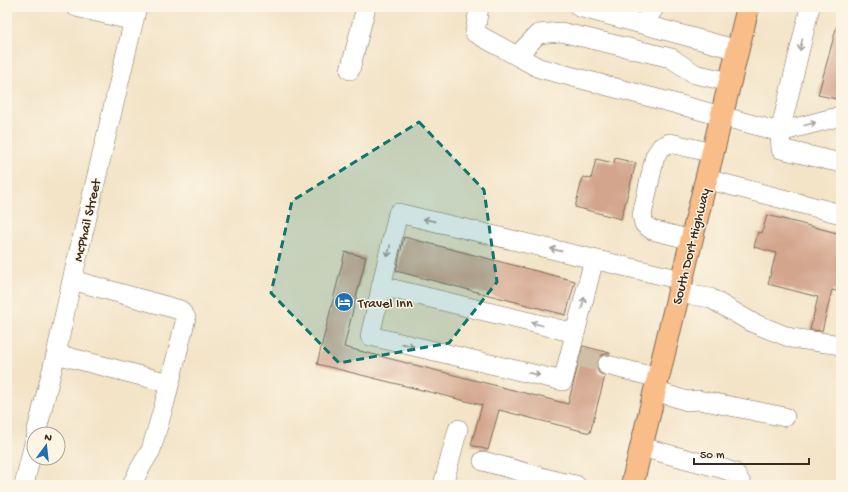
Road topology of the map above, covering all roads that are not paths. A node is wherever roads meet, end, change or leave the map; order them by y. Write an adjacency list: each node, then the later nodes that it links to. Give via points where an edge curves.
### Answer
1 (76, 7): 8 (street)
2 (366, 7): 12 (street)
3 (478, 7): 11 (street, via 475,33)
4 (579, 7): 9 (street)
5 (655, 7): 9 (street)
6 (748, 7): 10 (main road, South Dort Highway)
7 (810, 7): 16 (street, one-way to 16)
8 (135, 14): 23 (street, McPhail Street)
9 (643, 24): 10 (street)
10 (738, 50): 13 (main road, South Dort Highway)
11 (517, 56): 13 (street, via 538,34 561,32 671,58 695,74); 14 (street, via 539,68)
12 (350, 70)
13 (730, 82): 14 (main road, South Dort Highway)
14 (722, 116): 16 (street); 17 (main road, South Dort Highway)
15 (841, 116): 16 (street, one-way to 15)
16 (780, 132): 18 (street, via 781,149)
17 (713, 153): 19 (main road, South Dort Highway); 21 (street, via 670,143 661,147 655,156 642,215 644,224 652,230)
18 (841, 163)
19 (706, 179): 20 (street); 21 (main road, South Dort Highway)
20 (841, 214)
21 (692, 240): 25 (main road, South Dort Highway)
22 (594, 259): 24 (street, one-way to 24, via 398,213); 25 (street); 26 (street, one-way to 22)
23 (72, 280): 28 (street, McPhail Street); 30 (street, via 180,310 186,318)
24 (381, 286): 26 (street, one-way to 24); 26 (street, one-way to 26, via 370,336 563,381 575,356)
25 (680, 286): 27 (street, via 710,298 751,322 791,338); 31 (main road, South Dort Highway)
26 (575, 333)
27 (841, 345)
28 (56, 354): 30 (street); 33 (street, McPhail Street)
29 (607, 365): 31 (street)
30 (169, 383): 39 (street, via 151,450)
31 (656, 384): 32 (street, via 687,401 715,402); 35 (main road, South Dort Highway)
32 (785, 417)
33 (38, 426)
34 (458, 429): 40 (street)
35 (641, 447): 42 (main road, South Dort Highway); 43 (street, via 735,473)
36 (483, 462): 41 (street)
37 (30, 466): 38 (street)
38 (27, 484)
39 (132, 485)
40 (443, 485)
41 (576, 485)
42 (632, 485)
43 (740, 485)

